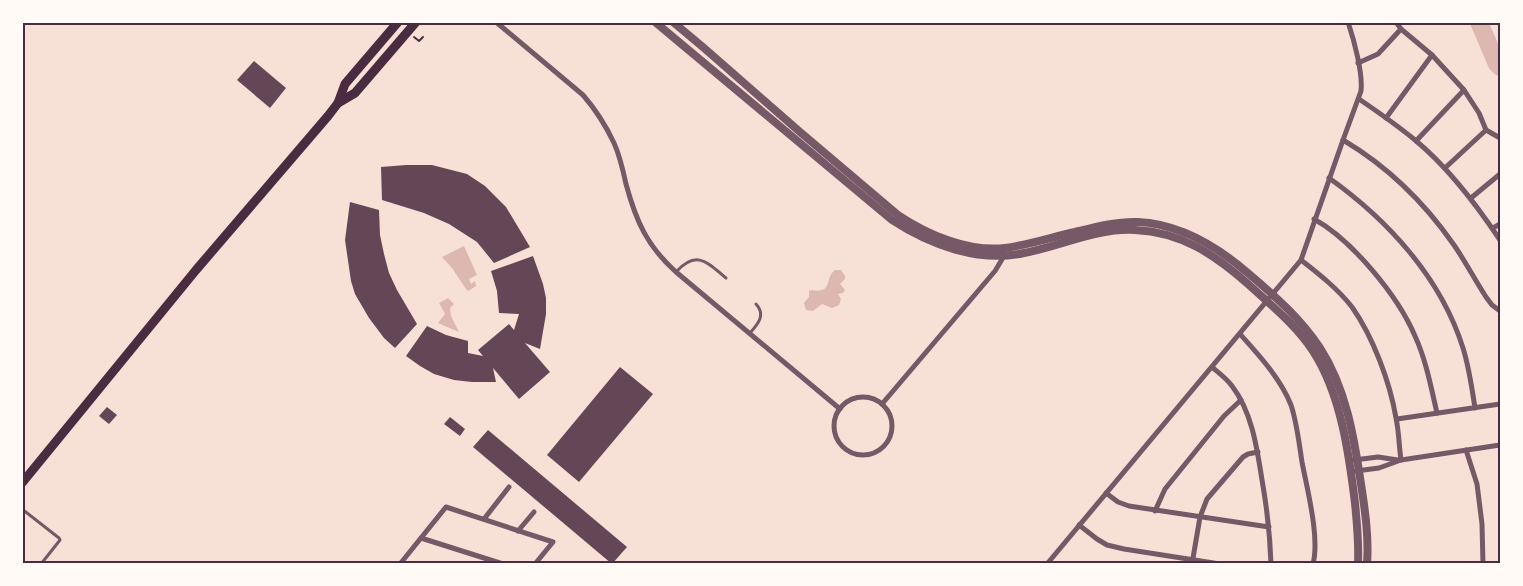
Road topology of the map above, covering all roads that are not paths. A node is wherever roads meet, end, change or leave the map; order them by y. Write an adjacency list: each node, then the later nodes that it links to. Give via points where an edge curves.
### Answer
1 (398, 22): 13 (main road, via 345,84)
2 (416, 22): 13 (main road, via 355,93)
3 (496, 22): 29 (street, via 592,106 622,163 631,202 647,239)
4 (655, 22): 27 (street, via 904,228 961,251 988,256)
5 (673, 22): 27 (street, via 908,221 962,244)
6 (1348, 22): 10 (street)
7 (1396, 22): 8 (street)
8 (1401, 29): 9 (street); 10 (street, via 1378,54)
9 (1432, 56): 11 (street); 14 (street)
10 (1358, 63): 12 (street, via 1362,84)
11 (1464, 90): 15 (street); 18 (street)
12 (1359, 99): 14 (street); 17 (street)
13 (338, 103): 51 (main road)
14 (1386, 118): 18 (street)
15 (1486, 130): 16 (street); 19 (street)
16 (1500, 138)
17 (1343, 140): 21 (street); 34 (street, via 1384,168 1417,200 1454,246 1486,297)
18 (1416, 141): 19 (street)
19 (1444, 168): 22 (street)
20 (1500, 174): 22 (street)
21 (1329, 178): 23 (street); 41 (street, via 1380,220 1429,279 1454,324 1467,362)
22 (1471, 198): 25 (street)
23 (1314, 219): 28 (street); 43 (street, via 1326,225 1366,264 1403,314 1415,336)
24 (1500, 224): 25 (street)
25 (1493, 228): 26 (street)
26 (1500, 240)
27 (1004, 252): 31 (street, via 1099,226 1140,222 1203,240 1231,258); 32 (street, via 1024,253 1107,232 1154,232 1188,242 1208,253); 39 (street, via 996,270)
28 (1301, 260): 31 (street); 44 (street, via 1321,275 1352,307 1384,370)
29 (676, 272): 30 (lane, via 690,260 699,259); 35 (street)
30 (726, 278)
31 (1273, 295): 32 (street); 48 (street, via 1312,336 1328,362 1349,416)
32 (1267, 302): 36 (street); 48 (street, via 1289,321 1314,353 1334,398)
33 (756, 304): 35 (lane, via 762,313)
34 (1500, 311)
35 (749, 334): 42 (street)
36 (1240, 334): 37 (street); 72 (street, via 1260,357 1291,405 1315,535)
37 (1213, 368): 38 (street); 53 (street)
38 (1241, 400): 47 (street); 55 (street, via 1165,488)
39 (882, 404): 42 (street, via 860,397); 42 (street, via 890,415 892,432 883,448 866,455 849,452 837,439 834,426)
40 (1500, 404): 41 (street)
41 (1475, 408): 43 (street)
42 (840, 409)
43 (1437, 413): 44 (street)
44 (1396, 418): 49 (street)
45 (1500, 445): 46 (street)
46 (1466, 450): 49 (street); 75 (street, via 1477,484)
47 (1258, 452): 57 (street, via 1243,457 1207,499); 60 (street)
48 (1353, 460): 49 (street, via 1378,457); 50 (street)
49 (1401, 460): 50 (street, via 1380,468)
50 (1355, 471): 73 (street); 74 (street, via 1366,528)
51 (22, 483)
52 (509, 487): 58 (street)
53 (1106, 493): 55 (street, via 1129,506); 59 (street)
54 (22, 509): 65 (lane, via 60,540)
55 (1155, 510): 57 (street)
56 (534, 512): 61 (street)
57 (1200, 517): 60 (street); 63 (street)
58 (484, 519): 61 (street); 62 (street, via 446,507)
59 (1079, 525): 63 (street, via 1107,545); 64 (street)
60 (1269, 527): 71 (street)
61 (518, 531): 68 (street, via 553,542)
62 (422, 538): 66 (street); 67 (street)
63 (1193, 561): 70 (street)
64 (1049, 562): 69 (street)
65 (41, 564)
66 (400, 564)
67 (503, 564)
68 (535, 564)
69 (1056, 564)
70 (1220, 564)
71 (1271, 564)
72 (1313, 564)
73 (1358, 564)
74 (1367, 564)
75 (1483, 564)

